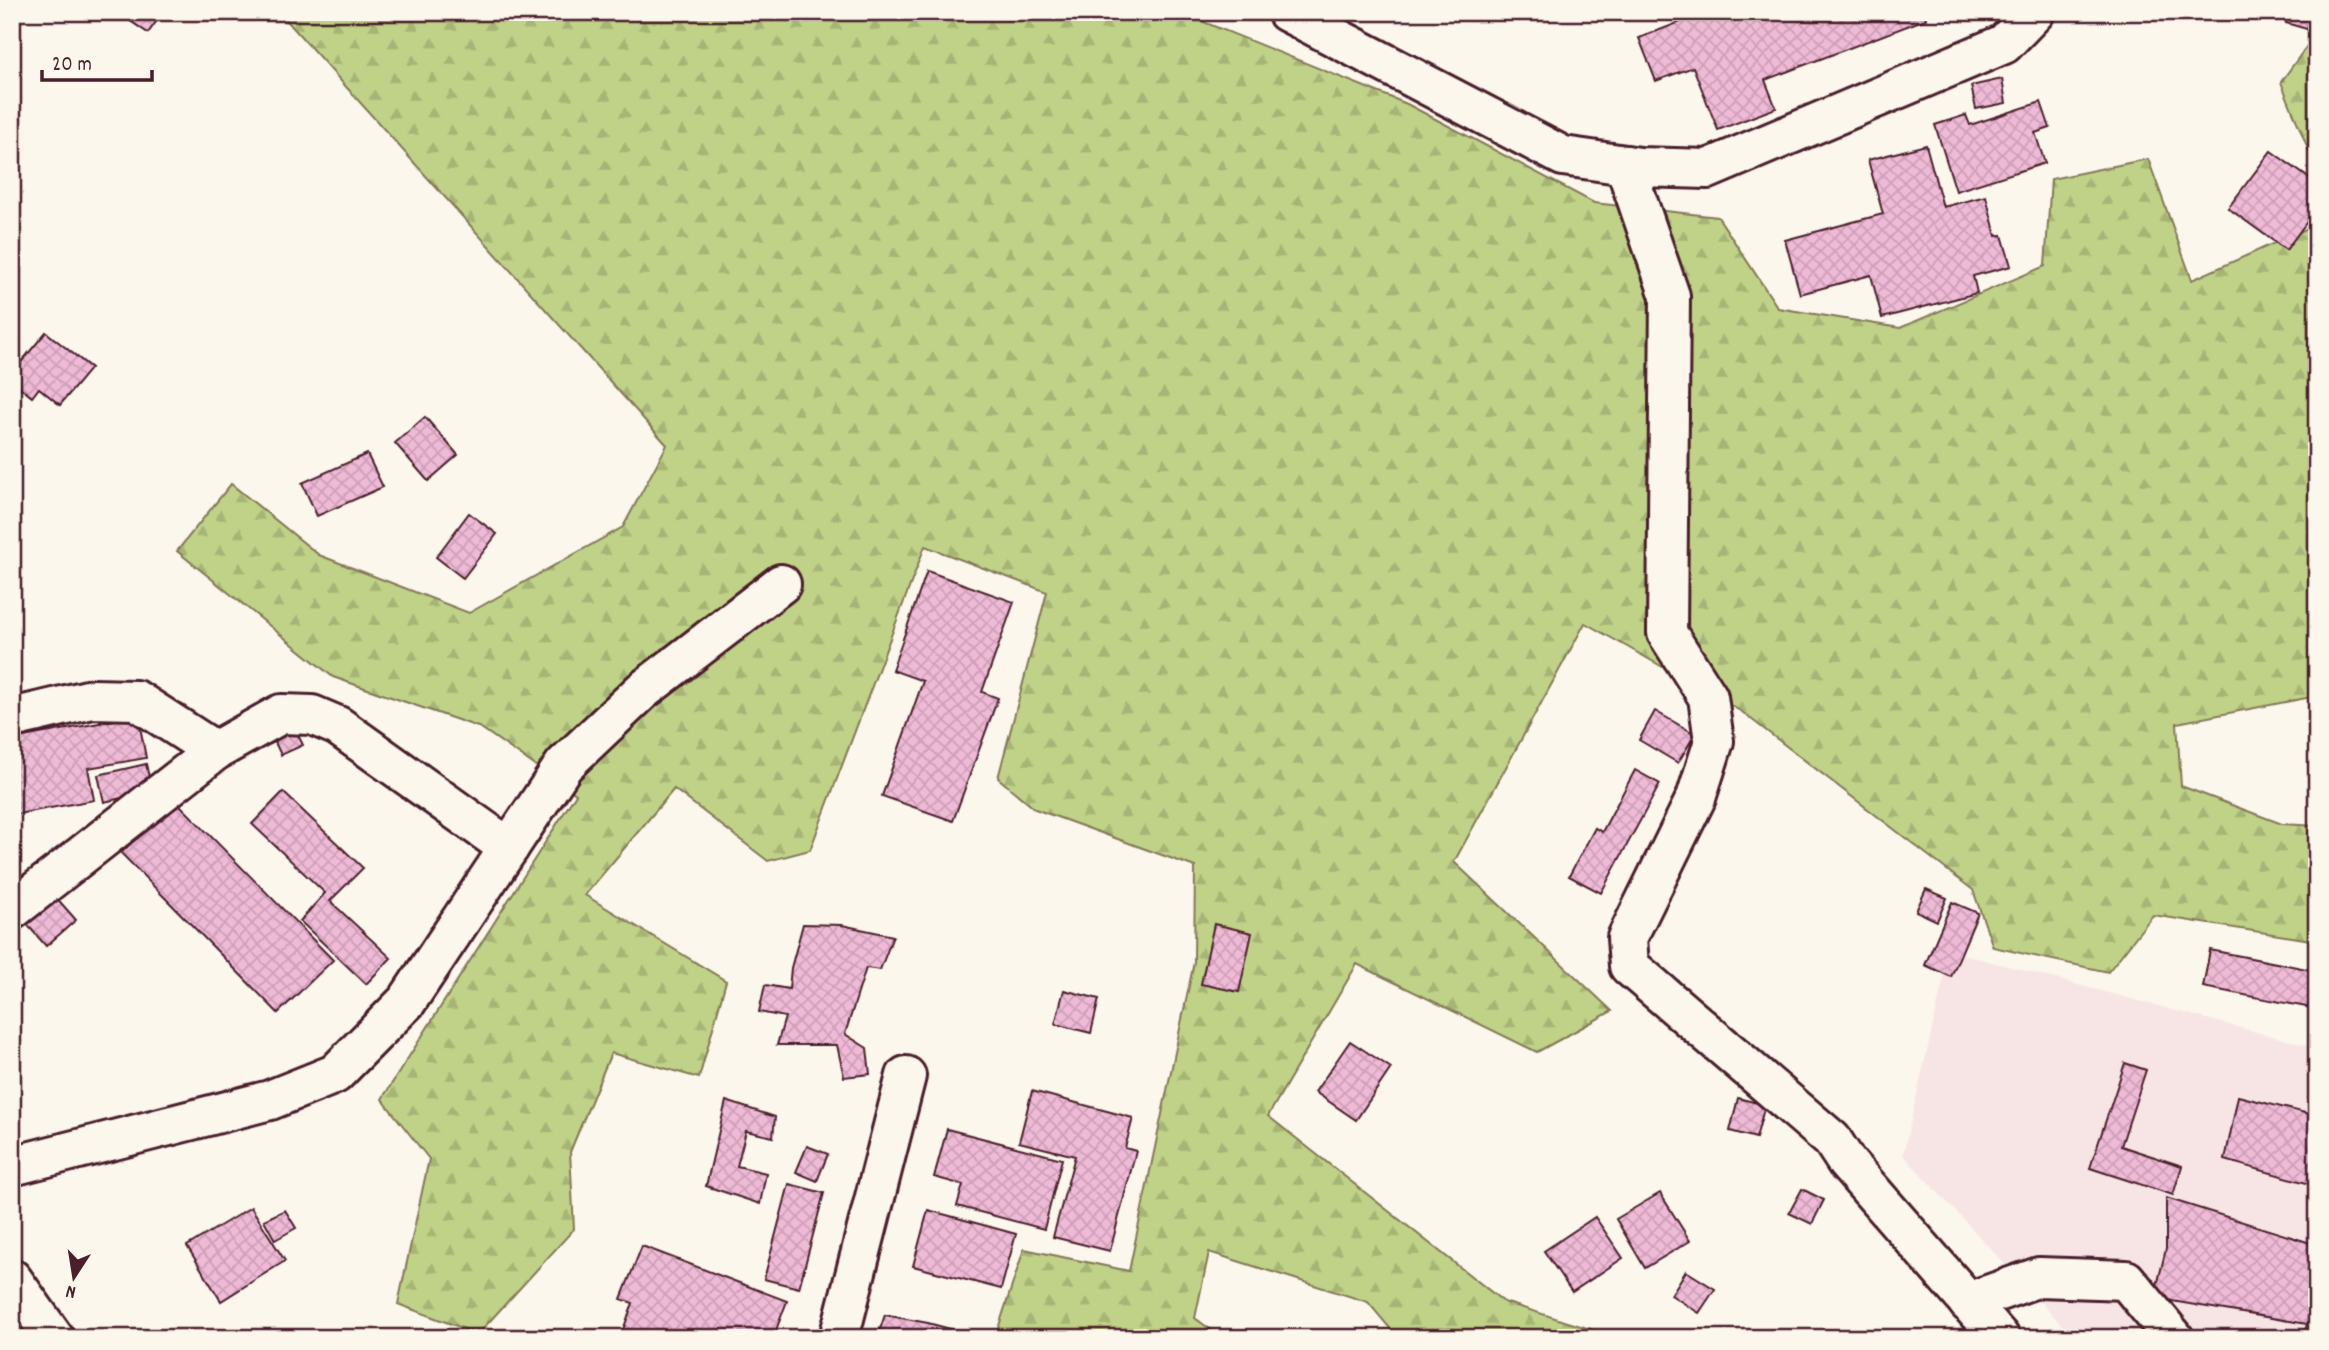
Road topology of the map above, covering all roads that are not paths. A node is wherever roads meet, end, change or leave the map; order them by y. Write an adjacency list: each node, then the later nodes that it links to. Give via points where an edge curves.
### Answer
1 (1287, 12): 3 (street, via 1563,156)
2 (2035, 12): 3 (street, via 2004,44 1708,169)
3 (1625, 165): 12 (street, via 1670,296 1667,633 1709,697 1714,741 1696,798 1627,938 1629,966 1832,1140)
4 (781, 584): 7 (street, via 642,691 564,765)
5 (12, 718): 6 (street, via 92,699 136,700)
6 (215, 751): 7 (street, via 281,714 312,715 338,726); 8 (street)
7 (509, 848): 10 (street, via 407,1001 335,1074 270,1100)
8 (12, 910)
9 (906, 1076): 14 (street)
10 (12, 1166)
11 (15, 1287): 13 (street)
12 (1968, 1302): 15 (street); 16 (street, via 2039,1277 2126,1280)
13 (54, 1338)
14 (839, 1338)
15 (2000, 1338)
16 (2174, 1338)

